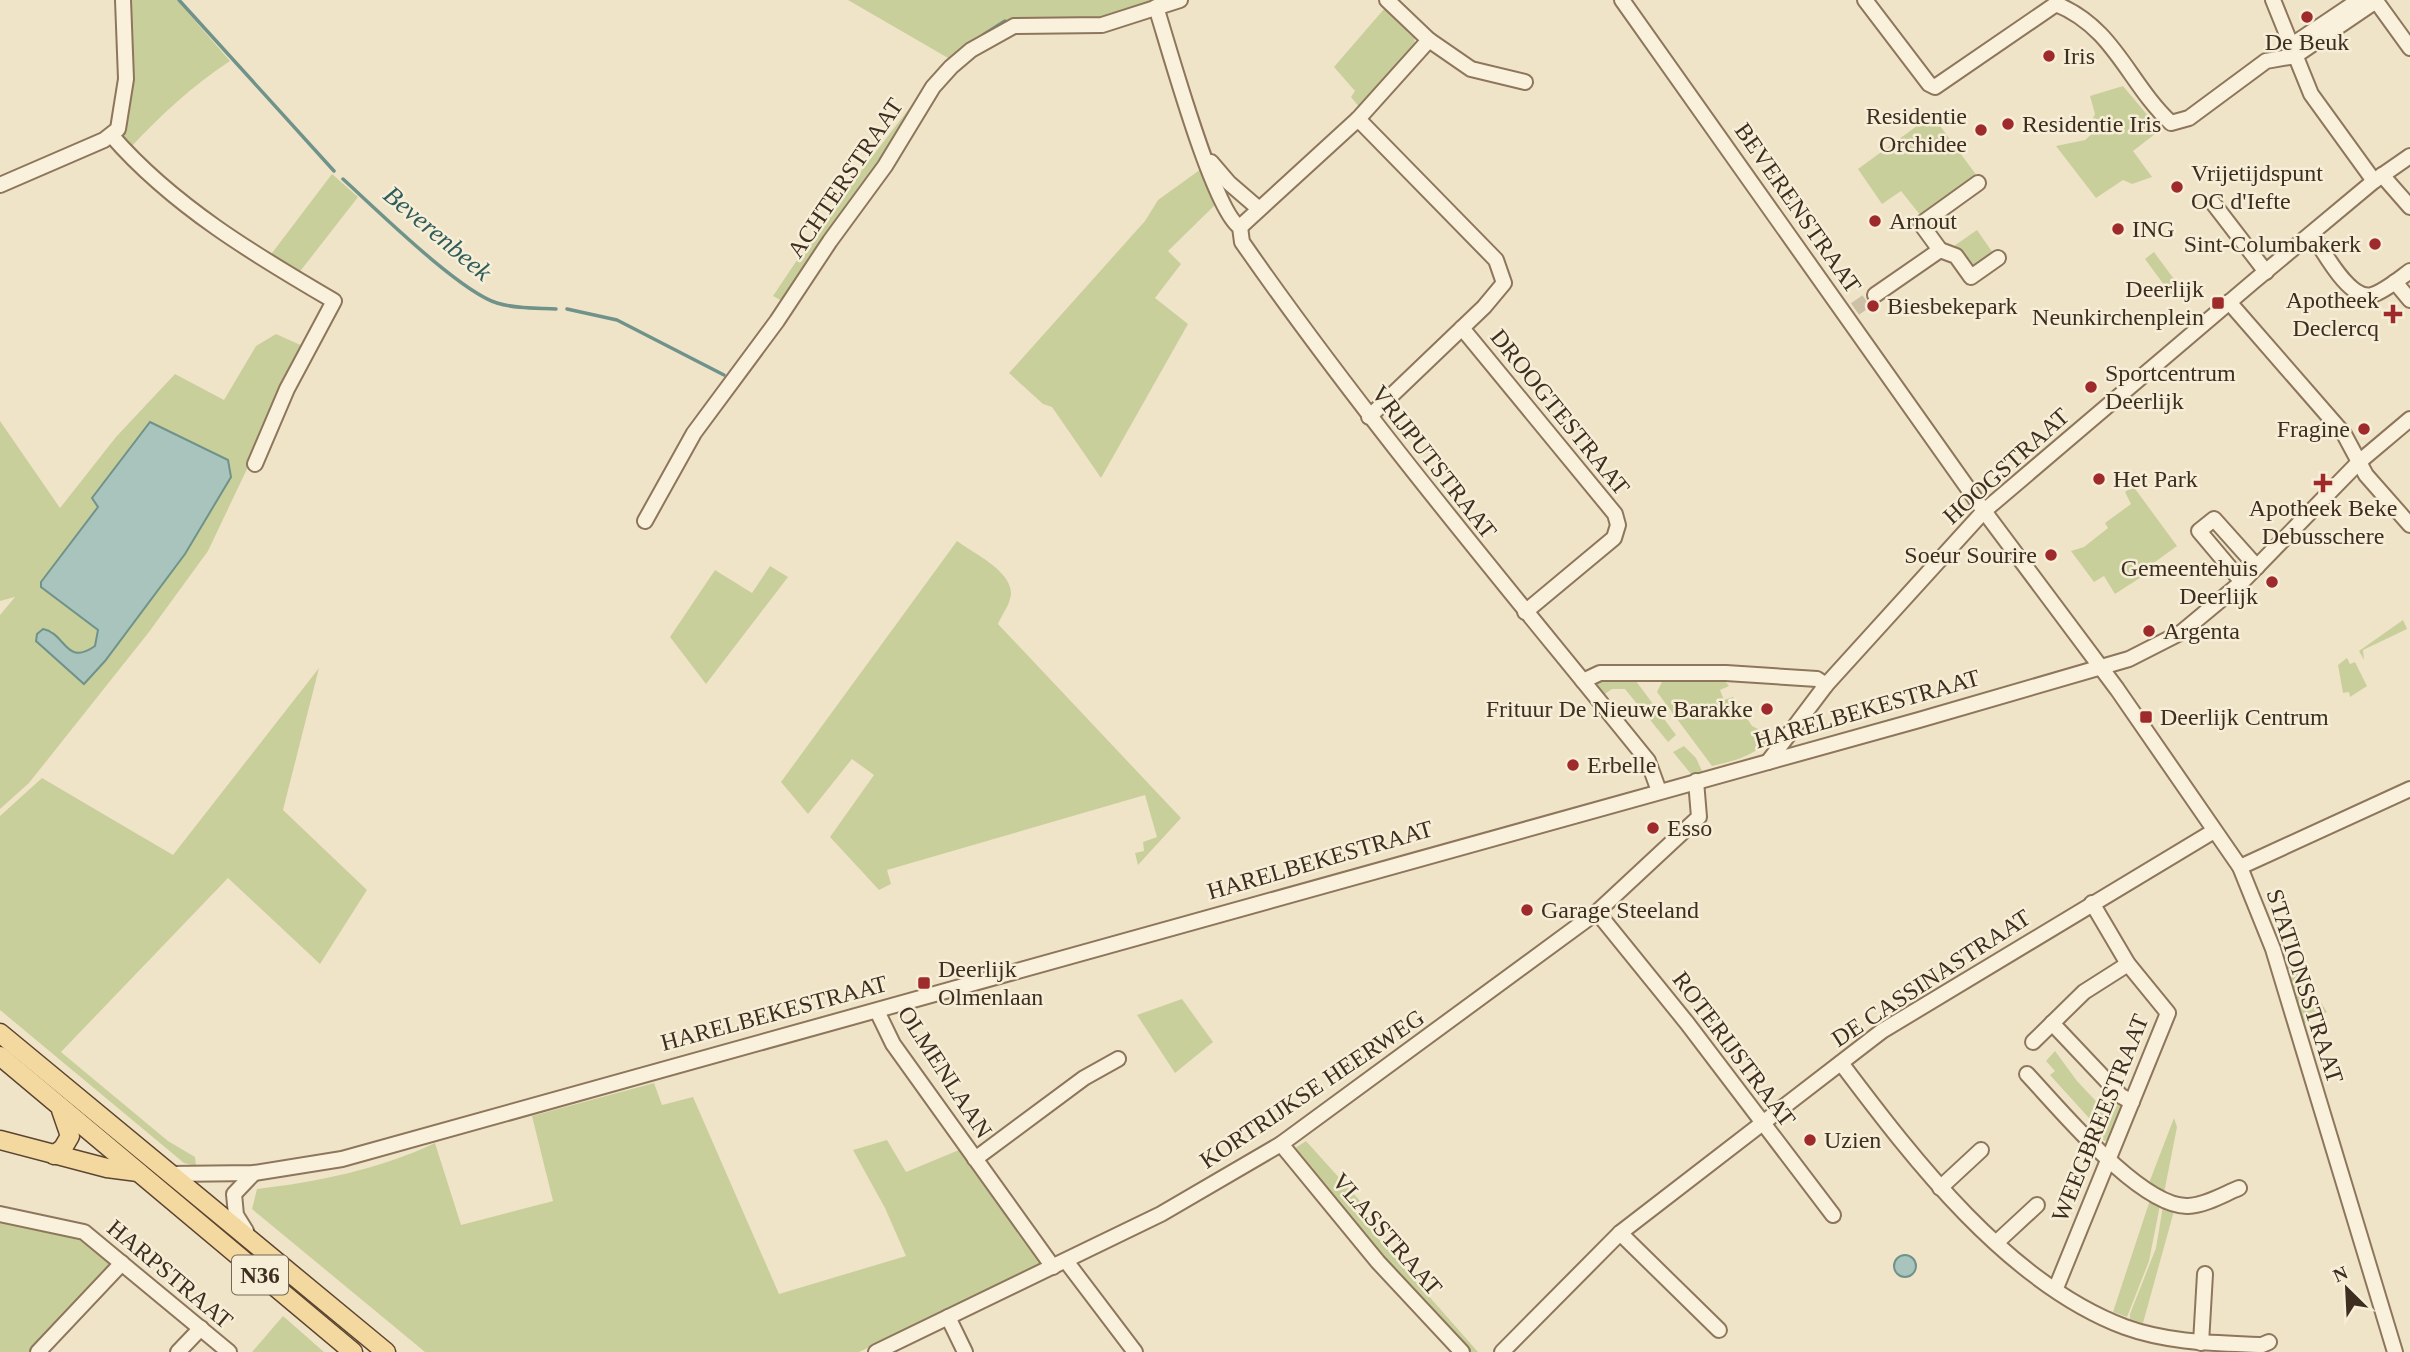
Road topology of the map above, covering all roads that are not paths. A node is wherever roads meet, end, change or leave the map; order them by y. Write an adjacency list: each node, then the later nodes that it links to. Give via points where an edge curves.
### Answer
1 (124, 0): 15 (street, via 126,79 122,113)
2 (1180, 0): 9 (street, ACHTERSTRAAT)
3 (1387, 0): 10 (street)
4 (1622, 0): 39 (street, BEVERENSTRAAT, via 1850,312)
5 (1865, 0): 8 (street, via 1935,87)
6 (2273, 0): 12 (street)
7 (2359, 0): 12 (street)
8 (2056, 2): 12 (street, via 2090,21 2138,79 2152,105 2171,123 2189,118 2255,66)
9 (1156, 7): 16 (street, VRIJPUTSTRAAT); 40 (street, ACHTERSTRAAT, via 1102,25 1014,26 951,67 933,87 885,166 777,321 701,422)
10 (1429, 40): 13 (street, via 1471,69); 14 (street)
11 (2410, 48): 12 (street, via 2376,1)
12 (2292, 52): 18 (street, via 2311,94)
13 (1525, 82)
14 (1358, 119): 23 (street); 34 (street, via 1501,268 1504,283 1498,293)
15 (112, 136): 20 (street); 38 (street, via 139,166 223,232 334,301 287,389)
16 (1201, 146): 23 (street, VRIJPUTSTRAAT, via 1229,183); 24 (street, VRIJPUTSTRAAT, via 1224,206)
17 (2410, 156): 18 (street, HOOGSTRAAT)
18 (2378, 178): 22 (street); 25 (street, HOOGSTRAAT)
19 (1979, 183): 26 (street, via 1921,224)
20 (0, 185)
21 (2213, 203): 29 (street)
22 (2410, 207)
23 (1258, 208): 24 (street)
24 (1240, 227): 35 (street, VRIJPUTSTRAAT, via 1242,242)
25 (2312, 234): 29 (street, HOOGSTRAAT); 30 (street, via 2348,287 2371,295)
26 (1940, 250): 27 (street, via 1956,256 1971,277); 31 (street)
27 (1998, 258)
28 (2410, 271): 30 (street)
29 (2266, 272): 32 (street, HOOGSTRAAT)
30 (2395, 282): 33 (street)
31 (1875, 295)
32 (2233, 299): 37 (street, via 2344,434); 39 (street, HOOGSTRAAT)
33 (2410, 300)
34 (1462, 328): 35 (street); 44 (street, DROOGTESTRAAT, via 1568,454 1615,514 1618,525 1614,538)
35 (1369, 417): 44 (street, VRIJPUTSTRAAT)
36 (2410, 419): 37 (street, HARELBEKESTRAAT)
37 (2359, 463): 41 (street); 42 (street, HARELBEKESTRAAT)
38 (255, 464)
39 (1984, 512): 45 (street, BEVERENSTRAAT); 47 (street, HOOGSTRAAT)
40 (645, 521)
41 (2410, 525)
42 (2257, 567): 43 (street, HARELBEKESTRAAT); 43 (street, via 2214,519 2199,531)
43 (2242, 582): 45 (street, HARELBEKESTRAAT, via 2173,638)
44 (1525, 612): 46 (street, VRIJPUTSTRAAT)
45 (2101, 668): 48 (street, HARELBEKESTRAAT); 52 (street, STATIONSSTRAAT)
46 (1583, 681): 47 (street, via 1600,673 1726,673 1817,678); 51 (street, VRIJPUTSTRAAT, via 1648,761)
47 (1826, 685): 48 (street, HOOGSTRAAT)
48 (1768, 762): 49 (street, HARELBEKESTRAAT)
49 (1696, 781): 51 (street, HARELBEKESTRAAT); 55 (street, KORTRIJKSE HEERWEG, via 1699,817)
50 (2410, 789): 53 (street)
51 (1659, 791): 57 (street, HARELBEKESTRAAT)
52 (2214, 831): 53 (street, STATIONSSTRAAT); 54 (street, DE CASSINASTRAAT)
53 (2240, 867): 104 (street, STATIONSSTRAAT, via 2273,949)
54 (2092, 903): 56 (street, WEEGBREESTRAAT); 63 (street, DE CASSINASTRAAT, via 1884,1030)
55 (1597, 912): 67 (street, ROTERIJSTRAAT); 69 (street, KORTRIJKSE HEERWEG)
56 (2128, 964): 58 (street, via 2084,992); 65 (street, WEEGBREESTRAAT, via 2168,1013)
57 (877, 1011): 73 (street, OLMENLAAN, via 893,1044); 75 (street, HARELBEKESTRAAT, via 342,1159)
58 (2052, 1023): 60 (street); 65 (street, via 2120,1096)
59 (0, 1033): 76 (main road, N36)
60 (2033, 1042)
61 (0, 1056): 66 (main road)
62 (1118, 1059): 73 (street, OLMENLAAN, via 1084,1078)
63 (1841, 1063): 67 (street, DE CASSINASTRAAT); 77 (street)
64 (2027, 1074): 72 (street)
65 (2132, 1102): 72 (street, WEEGBREESTRAAT)
66 (60, 1107): 71 (main road, via 70,1136); 74 (main road)
67 (1762, 1123): 81 (street, ROTERIJSTRAAT); 82 (street, DE CASSINASTRAAT)
68 (0, 1140): 71 (main road)
69 (1281, 1144): 86 (street, KORTRIJKSE HEERWEG, via 1161,1214); 102 (street, VLASSTRAAT, via 1378,1262)
70 (1981, 1150): 77 (street)
71 (54, 1156): 74 (main road)
72 (2108, 1158): 78 (street, via 2148,1191 2186,1207); 88 (street, WEEGBREESTRAAT)
73 (975, 1159): 86 (street, OLMENLAAN)
74 (137, 1172): 76 (main road)
75 (254, 1173): 76 (street, HARELBEKESTRAAT); 84 (street, via 237,1188 233,1201 239,1222)
76 (162, 1176): 84 (main road, N36); 97 (main road, N36)
77 (1940, 1188): 83 (street)
78 (2239, 1188)
79 (2037, 1205): 83 (street)
80 (0, 1214): 85 (street, HARPSTRAAT, via 85,1232)
81 (1833, 1215)
82 (1619, 1233): 91 (street); 103 (street, DE CASSINASTRAAT)
83 (1997, 1242): 88 (street)
84 (255, 1243): 98 (main road, N36)
85 (122, 1263): 90 (street, HARPSTRAAT); 94 (street)
86 (1060, 1264): 89 (street, KORTRIJKSE HEERWEG); 101 (street, OLMENLAAN)
87 (2205, 1275): 93 (street)
88 (2056, 1287): 93 (street, via 2080,1305 2126,1327)
89 (948, 1317): 99 (street, KORTRIJKSE HEERWEG); 100 (street)
90 (201, 1328): 95 (street); 96 (street, HARPSTRAAT)
91 (1719, 1330)
92 (2269, 1342): 93 (street)
93 (2201, 1343)
94 (38, 1352)
95 (178, 1352)
96 (229, 1352)
97 (353, 1352)
98 (386, 1352)
99 (876, 1352)
100 (965, 1352)
101 (1135, 1352)
102 (1462, 1352)
103 (1502, 1352)
104 (2395, 1352)

